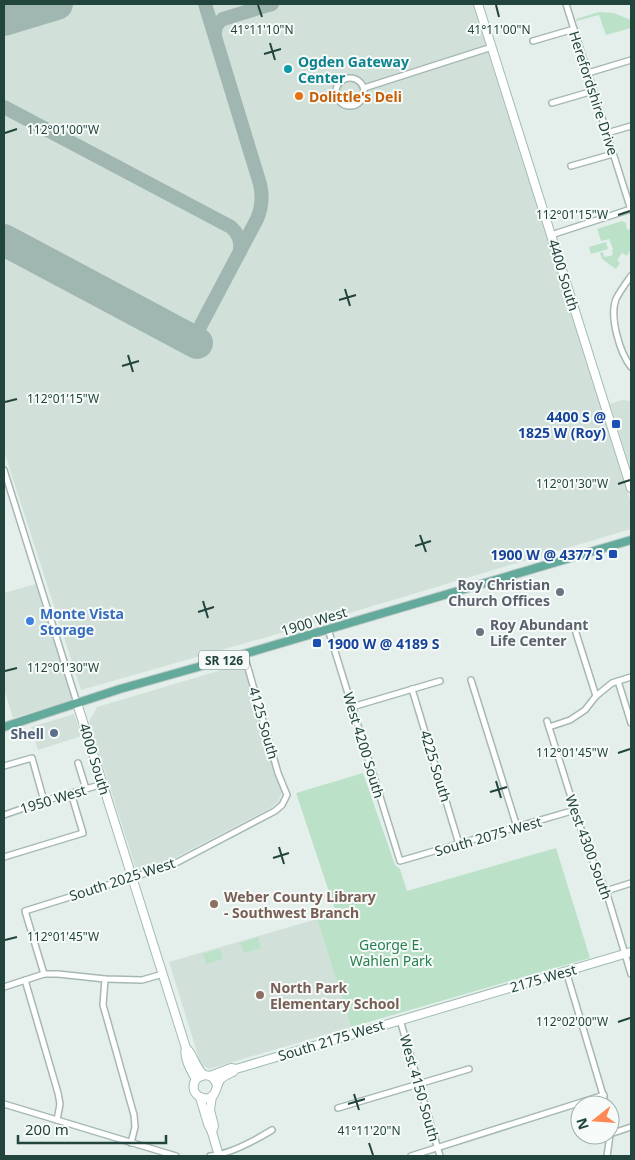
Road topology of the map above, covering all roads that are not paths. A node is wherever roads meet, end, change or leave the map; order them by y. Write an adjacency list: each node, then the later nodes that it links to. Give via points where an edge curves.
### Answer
1 (478, 4): 5 (street, 4400 South)
2 (566, 4): 3 (street, Herefordshire Drive)
3 (574, 29): 4 (street); 7 (street, Herefordshire Drive)
4 (534, 41)
5 (492, 47): 8 (street); 16 (street, 4400 South)
6 (631, 60): 7 (street)
7 (588, 73): 9 (street, Herefordshire Drive)
8 (364, 88): 8 (street, via 356,79 344,79 337,86 337,98 348,106 357,104 363,98)
9 (593, 91): 10 (street); 12 (street, Herefordshire Drive)
10 (552, 103)
11 (631, 126): 12 (street)
12 (607, 133): 13 (street, Herefordshire Drive)
13 (613, 154): 14 (street); 15 (street, Herefordshire Drive)
14 (571, 166)
15 (631, 210): 16 (street)
16 (551, 234): 20 (street, 4400 South)
17 (631, 276): 18 (street, via 616,300 614,312 624,357)
18 (631, 366)
19 (4, 470): 31 (street, 4000 South)
20 (631, 488)
21 (631, 540): 22 (main road, 1900 West / SR 126)
22 (328, 629): 24 (main road, 1900 West / SR 126); 32 (street, West 4200 South)
23 (576, 633): 30 (street)
24 (244, 654): 31 (main road, 1900 West / SR 126); 39 (street, 4125 South)
25 (631, 677): 27 (street)
26 (471, 680): 44 (street)
27 (618, 680): 30 (street); 33 (street)
28 (440, 681): 29 (street)
29 (412, 689): 32 (street); 45 (street, 4225 South)
30 (596, 696): 42 (street, West 4300 South, via 585,710 570,720 548,724)
31 (77, 703): 34 (main road, 1900 West / SR 126); 37 (street, 4000 South)
32 (352, 707): 47 (street, West 4200 South)
33 (631, 723)
34 (4, 727)
35 (78, 763): 38 (street)
36 (4, 766): 41 (street, via 32,758)
37 (102, 784): 38 (street, 1950 West); 48 (street, 4000 South)
38 (86, 789): 40 (street, 1950 West)
39 (285, 791): 48 (street, South 2025 West, via 285,800 275,811 172,865)
40 (71, 793): 41 (street, 1950 West); 46 (street, via 83,833)
41 (44, 801): 43 (street, 1950 West)
42 (575, 810): 44 (street, South 2075 West); 50 (street, West 4300 South, via 587,848)
43 (4, 815)
44 (517, 827): 45 (street, South 2075 West)
45 (459, 844): 47 (street, South 2075 West)
46 (4, 857)
47 (400, 861)
48 (132, 877): 53 (street, South 2025 West, via 25,911); 54 (street, 4000 South)
49 (631, 883): 50 (street)
50 (606, 890): 51 (street, West 4300 South)
51 (628, 953): 52 (street, 2175 West); 55 (street, West 4300 South)
52 (566, 971): 59 (street, 2175 West); 68 (street)
53 (44, 974): 56 (street); 57 (street)
54 (163, 974): 56 (street, via 142,980); 61 (street, 4000 South)
55 (631, 974)
56 (105, 979): 77 (street, via 103,1005 134,1115)
57 (25, 980): 58 (street); 74 (street, via 58,1093)
58 (4, 987)
59 (455, 1004): 60 (street, South 2175 West)
60 (400, 1020): 62 (street, South 2175 West); 66 (street, West 4150 South)
61 (186, 1048): 64 (street, 4000 South, via 191,1052 195,1065); 65 (street, 4000 South)
62 (236, 1069): 64 (street, South 2175 West); 67 (street, South 2175 West, via 221,1078)
63 (469, 1069): 66 (street)
64 (207, 1075): 65 (street); 67 (street)
65 (196, 1079): 70 (street, via 194,1087)
66 (418, 1084): 73 (street); 78 (street, West 4150 South)
67 (217, 1085): 69 (street)
68 (604, 1095)
69 (212, 1096): 70 (street); 76 (street)
70 (200, 1097): 76 (street)
71 (4, 1104): 74 (street)
72 (570, 1106): 78 (street)
73 (338, 1108)
74 (57, 1120): 77 (street)
75 (272, 1130): 80 (street, via 254,1142)
76 (212, 1132): 80 (street)
77 (131, 1143): 79 (street)
78 (437, 1148): 81 (street); 82 (street, West 4150 South)
79 (176, 1156)
80 (216, 1156)
81 (412, 1156)
82 (440, 1156)

